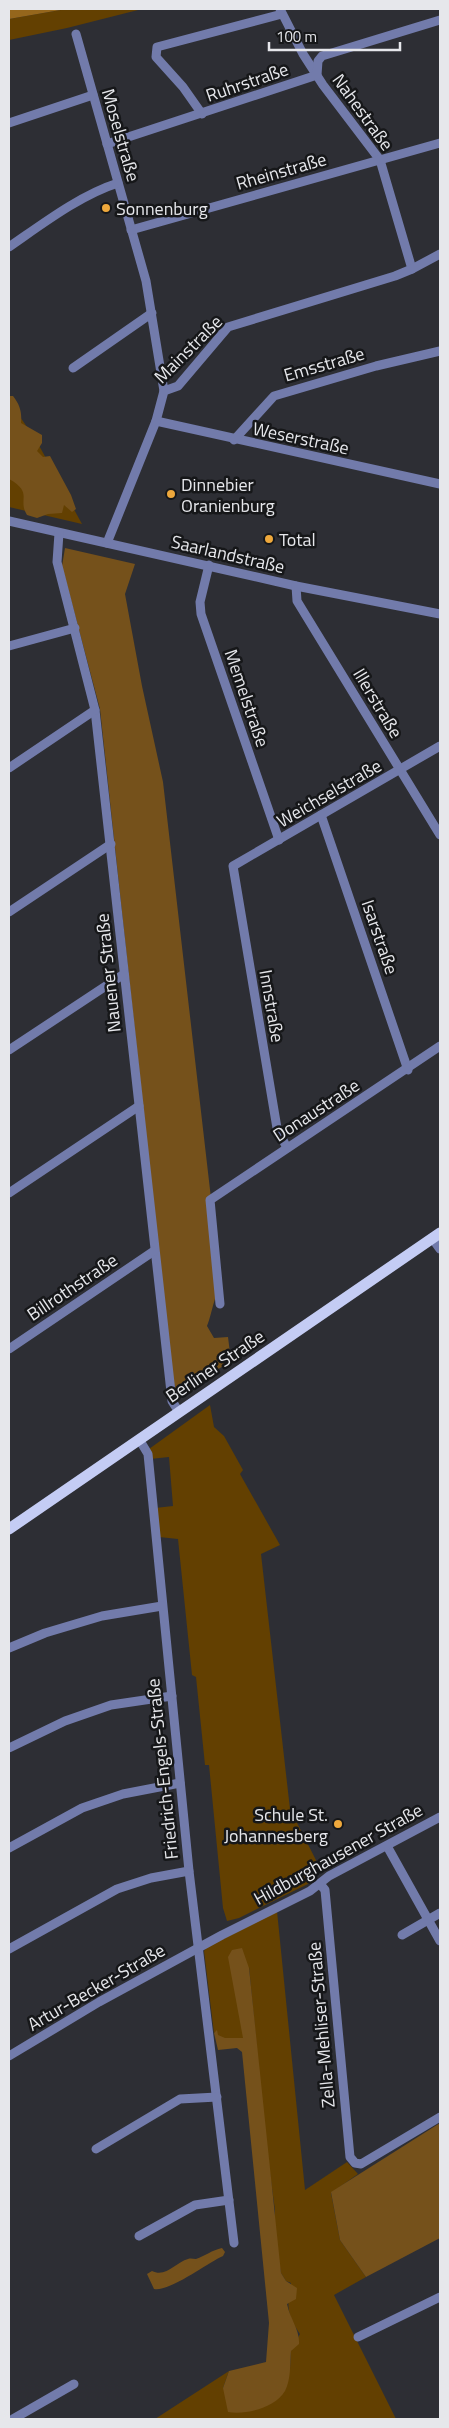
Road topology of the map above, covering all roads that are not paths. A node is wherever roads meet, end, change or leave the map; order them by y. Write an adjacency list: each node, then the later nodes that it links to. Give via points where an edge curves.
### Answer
1 (281, 11): 4 (street, Nahestraße); 6 (street, via 157,47 156,57)
2 (440, 20): 4 (street, Ruhrstraße, via 322,56 318,61)
3 (76, 34): 5 (street, Moselstraße)
4 (317, 75): 6 (street, Ruhrstraße); 10 (street, Nahestraße)
5 (93, 94): 7 (street); 9 (street, Moselstraße)
6 (202, 114): 9 (street, Ruhrstraße)
7 (9, 123)
8 (440, 143): 10 (street, Rheinstraße)
9 (107, 144): 11 (street, Moselstraße)
10 (380, 160): 12 (street, Rheinstraße); 15 (street, Nahestraße)
11 (118, 182): 12 (street, Moselstraße); 13 (street, via 101,189)
12 (131, 230): 16 (street, Moselstraße)
13 (9, 247)
14 (440, 254): 15 (street, Mainstraße)
15 (412, 269): 19 (street, Mainstraße, via 228,327 178,386)
16 (152, 313): 18 (street); 19 (street, Moselstraße)
17 (440, 350): 21 (street, Emsstraße, via 274,396)
18 (73, 368)
19 (164, 392): 20 (street, Mainstraße)
20 (156, 421): 21 (street, Weserstraße); 25 (street, Mainstraße)
21 (234, 440): 22 (street, Weserstraße)
22 (440, 484)
23 (9, 521): 24 (street, Saarlandstraße)
24 (59, 533): 25 (street, Saarlandstraße); 29 (street, Nauener Straße, via 57,562)
25 (107, 543): 26 (street, Saarlandstraße)
26 (209, 565): 27 (street, Saarlandstraße); 37 (street, Memelstraße, via 200,602 201,614)
27 (296, 586): 28 (street, Saarlandstraße); 34 (street, Illerstraße, via 297,601)
28 (440, 614)
29 (75, 628): 30 (street); 31 (street, Nauener Straße)
30 (9, 646)
31 (95, 710): 33 (street); 38 (street, Nauener Straße)
32 (440, 746): 34 (street, Weichselstraße)
33 (9, 768)
34 (400, 771): 35 (street, Weichselstraße); 36 (street, Illerstraße)
35 (321, 815): 37 (street, Weichselstraße); 44 (street, Isarstraße)
36 (440, 835)
37 (279, 840): 39 (street, Weichselstraße)
38 (111, 844): 40 (street); 41 (street, Nauener Straße)
39 (233, 866): 46 (street, Innstraße, via 276,1128)
40 (9, 912)
41 (124, 974): 43 (street); 45 (street, Nauener Straße)
42 (440, 1046): 44 (street, Donaustraße)
43 (9, 1050)
44 (408, 1070): 46 (street, Donaustraße)
45 (139, 1106): 47 (street); 50 (street, Nauener Straße)
46 (287, 1148): 51 (street, Donaustraße, via 210,1200)
47 (9, 1193)
48 (436, 1235): 49 (street); 53 (main road, Berliner Straße)
49 (440, 1250)
50 (154, 1251): 52 (street, Billrothstraße); 53 (street, Nauener Straße, via 172,1401)
51 (220, 1304)
52 (9, 1349)
53 (179, 1412): 54 (main road, Berliner Straße)
54 (139, 1439): 55 (main road, Berliner Straße); 56 (street, Friedrich-Engels-Straße, via 148,1454)
55 (9, 1529)
56 (162, 1606): 57 (street, via 102,1616 45,1632); 58 (street, Friedrich-Engels-Straße)
57 (9, 1648)
58 (172, 1696): 59 (street, via 111,1705 65,1721); 60 (street, Friedrich-Engels-Straße)
59 (9, 1748)
60 (180, 1783): 63 (street, via 123,1794 82,1808); 64 (street, Friedrich-Engels-Straße)
61 (440, 1817): 62 (street, Hildburghausener Straße)
62 (386, 1846): 65 (street, Hildburghausener Straße); 67 (street)
63 (9, 1848)
64 (189, 1871): 70 (street, Friedrich-Engels-Straße); 71 (street, via 116,1889)
65 (320, 1884): 70 (street, Hildburghausener Straße); 74 (street, Zella-Mehliser-Straße, via 324,1890 350,2157 361,2164)
66 (440, 1913): 67 (street)
67 (428, 1920): 68 (street); 69 (street)
68 (402, 1934)
69 (440, 1941)
70 (199, 1948): 72 (street, Artur-Becker-Straße); 73 (street, Friedrich-Engels-Straße)
71 (9, 1949)
72 (9, 2056)
73 (217, 2097): 75 (street, via 180,2100); 76 (street, Friedrich-Engels-Straße)
74 (440, 2117)
75 (96, 2149)
76 (229, 2200): 77 (street, via 195,2205); 78 (street, Friedrich-Engels-Straße)
77 (139, 2236)
78 (234, 2243)
79 (439, 2301): 80 (street)
80 (358, 2337)
81 (74, 2384): 82 (street)
82 (13, 2419)

